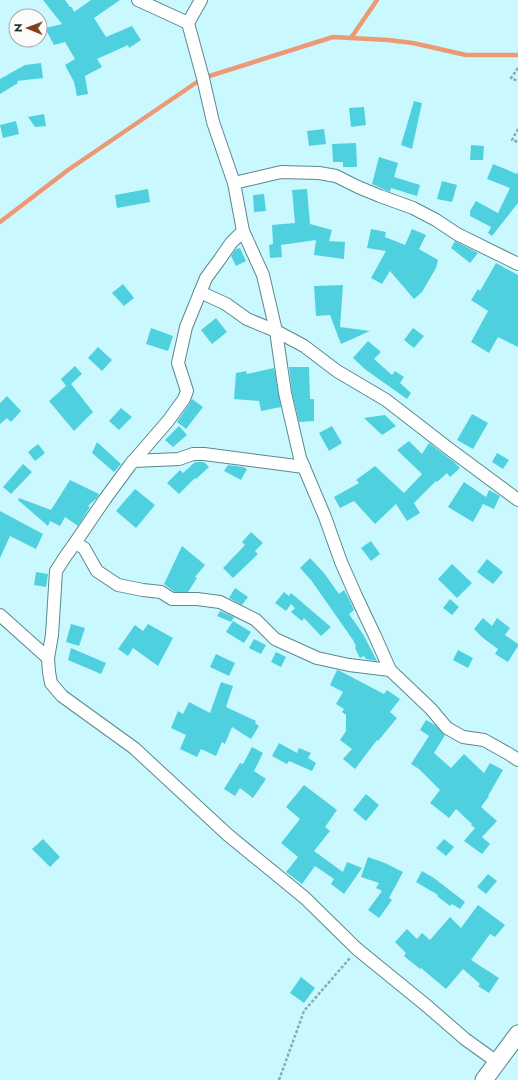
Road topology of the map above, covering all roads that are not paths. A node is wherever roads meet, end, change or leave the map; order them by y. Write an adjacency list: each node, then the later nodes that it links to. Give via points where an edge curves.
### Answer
1 (138, 0): 3 (street)
2 (201, 0): 3 (street)
3 (188, 23): 4 (street, via 213,122)
4 (234, 182): 5 (street); 6 (street, via 281,172 336,176 414,208 457,234)
5 (243, 231): 7 (street, via 231,243 206,278); 8 (street, via 263,275)
6 (518, 264)
7 (200, 292): 8 (street, via 226,304 247,319); 9 (street, via 186,327 178,363 187,391 184,399)
8 (276, 331): 10 (street, via 285,393); 11 (street, via 304,346 337,371 386,400)
9 (133, 461): 10 (street, via 179,459 193,454 204,454); 12 (street)
10 (304, 467): 15 (street, via 341,562)
11 (518, 500)
12 (75, 543): 14 (street, via 56,572); 15 (street, via 84,548 97,571 118,585 161,592 172,599 220,602 256,620 275,639 317,658)
13 (0, 615): 14 (street)
14 (48, 658): 18 (street, via 51,683 62,696 134,748 228,835 305,898 357,950 465,1039)
15 (390, 670): 16 (street, via 447,728 463,737 484,740)
16 (518, 760)
17 (518, 1034): 18 (street)
18 (497, 1062): 19 (street)
19 (484, 1080)

